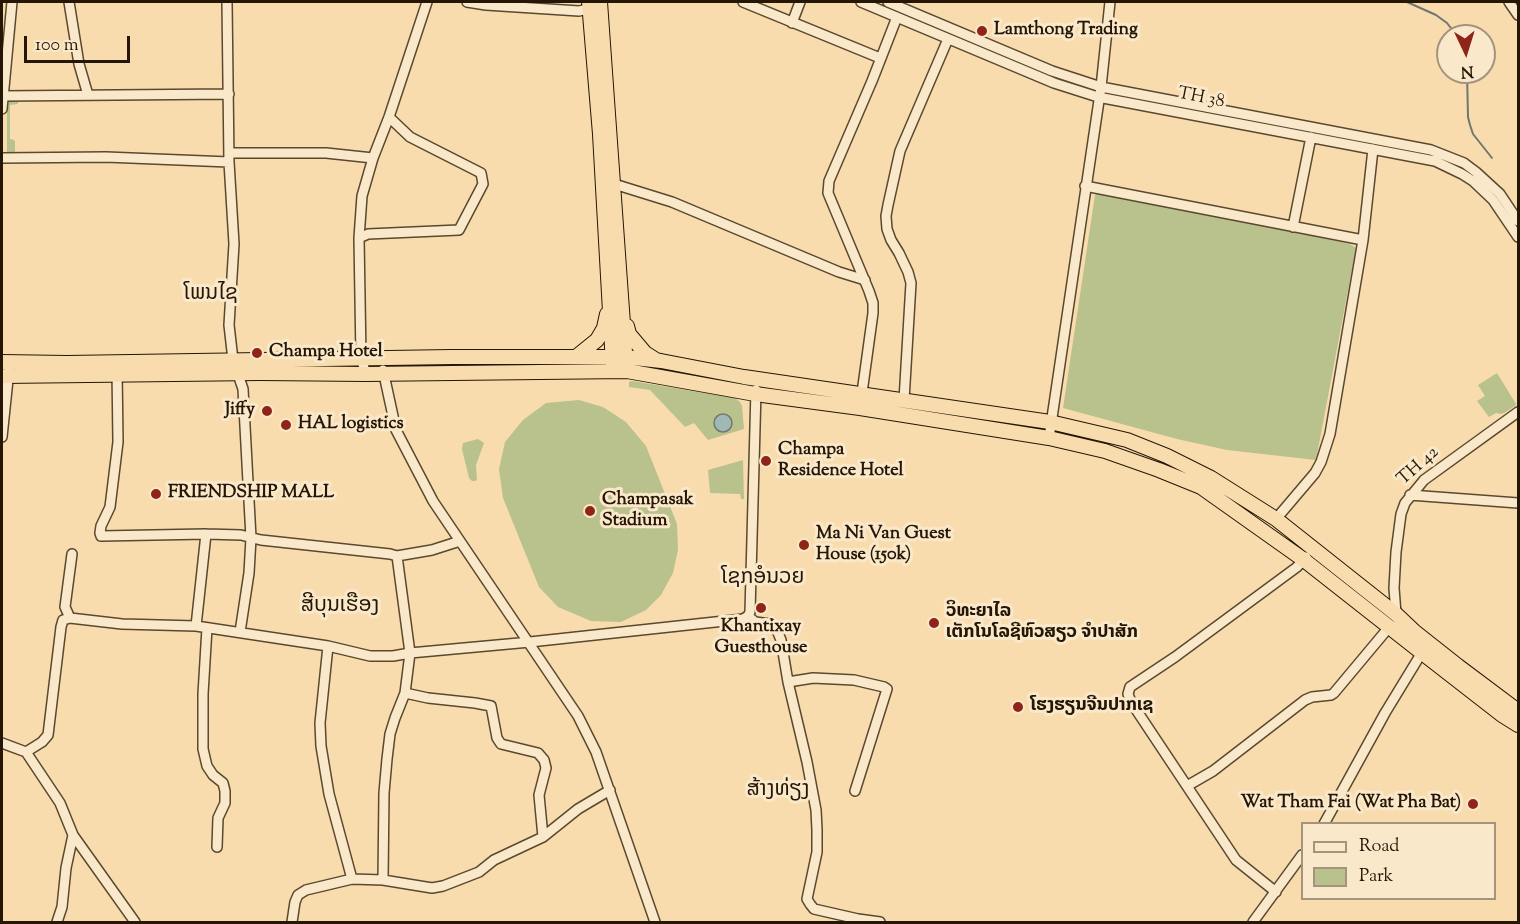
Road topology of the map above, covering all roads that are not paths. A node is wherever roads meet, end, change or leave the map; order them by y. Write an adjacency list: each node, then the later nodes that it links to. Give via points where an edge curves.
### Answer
1 (12, 2): 21 (street)
2 (69, 2): 20 (street)
3 (227, 2): 19 (street)
4 (427, 2): 24 (street)
5 (467, 2): 12 (street, via 579,11)
6 (742, 2): 15 (street)
7 (800, 2): 15 (street)
8 (861, 2): 14 (street, TH 38)
9 (888, 2): 18 (street, TH 38, via 1042,67)
10 (1110, 2): 18 (street)
11 (1509, 2): 13 (street)
12 (595, 5): 30 (highway)
13 (1518, 13)
14 (897, 17): 16 (street, TH 38); 17 (street)
15 (792, 22): 17 (street)
16 (948, 39): 22 (street, TH 38); 52 (street, via 900,151 886,216 887,230 911,283)
17 (880, 58): 37 (street, via 829,181 828,193)
18 (1101, 87): 22 (street); 32 (street, TH 38, via 1431,150 1476,172 1500,194)
19 (228, 94): 20 (street); 28 (street)
20 (88, 95): 21 (street)
21 (3, 96): 23 (street)
22 (1098, 97): 25 (street, TH 38); 31 (street)
23 (2, 109)
24 (388, 117): 29 (street); 35 (street, via 410,137 481,173 483,184 459,230 368,234)
25 (1311, 137): 26 (street, TH 38); 33 (street)
26 (1373, 148): 34 (street, TH 38, via 1435,161 1462,174 1493,200); 36 (street)
27 (2, 158): 28 (street)
28 (229, 158): 29 (street, via 326,153); 42 (street, via 234,244 229,325)
29 (373, 158): 35 (street, via 362,196)
30 (608, 184): 37 (street, via 672,202); 38 (highway)
31 (1085, 186): 33 (street); 55 (street)
32 (1518, 221)
33 (1293, 227): 36 (street)
34 (1518, 237)
35 (359, 238): 40 (street)
36 (1363, 240): 60 (street, via 1330,434 1315,473)
37 (865, 280): 53 (street, via 873,313)
38 (616, 304): 39 (highway, via 597,340); 43 (highway, via 629,334 645,353); 44 (highway)
39 (576, 357): 41 (highway); 44 (highway)
40 (361, 358): 41 (highway); 42 (highway); 49 (street)
41 (383, 358): 47 (street)
42 (233, 360): 46 (highway); 48 (street)
43 (658, 361): 44 (highway); 50 (highway)
44 (620, 364): 47 (highway); 51 (highway)
45 (5, 369): 46 (highway); 56 (street)
46 (117, 369): 48 (highway); 61 (street, via 118,442 110,507 101,526 101,537)
47 (383, 373): 49 (highway); 63 (street, via 396,430 433,501)
48 (239, 374): 49 (highway); 62 (street)
49 (366, 374)
50 (759, 379): 51 (street); 53 (highway)
51 (755, 394): 53 (highway); 68 (street)
52 (904, 400): 53 (highway); 55 (highway)
53 (861, 401): 57 (highway)
54 (1518, 412): 58 (street, TH 42, via 1424,480)
55 (1050, 422): 57 (street); 60 (highway, via 1127,440 1167,456)
56 (2, 437)
57 (1048, 438): 67 (highway, via 1105,451 1201,487)
58 (1410, 495): 59 (street); 70 (street, TH 42, via 1401,514)
59 (1518, 503)
60 (1276, 519): 64 (highway)
61 (206, 534): 62 (street); 71 (street)
62 (251, 538): 66 (street); 73 (street)
63 (460, 542): 66 (street); 74 (street)
64 (1313, 548): 67 (street); 70 (highway)
65 (72, 554): 69 (street, via 65,607)
66 (397, 556): 77 (street)
67 (1304, 560): 70 (highway); 84 (street, via 1130,687 1131,702)
68 (748, 616): 74 (street); 78 (street, via 776,628)
69 (70, 618): 71 (street); 83 (street, via 61,627 48,735)
70 (1393, 620): 76 (highway, via 1415,632); 84 (street, via 1335,693 1305,700 1213,771)
71 (196, 626): 72 (street)
72 (207, 628): 73 (street); 90 (street, via 203,749 207,766 223,783 225,791 225,803 218,818)
73 (240, 632): 75 (street)
74 (530, 642): 77 (street); 85 (street, via 578,716)
75 (328, 646): 77 (street, via 370,656); 92 (street, via 321,746 329,794)
76 (1426, 647): 80 (highway); 81 (highway); 87 (street)
77 (410, 653): 79 (street)
78 (788, 681): 86 (street, via 854,680 887,689); 99 (street, via 816,810 817,852 807,899 814,909)
79 (405, 693): 89 (street, via 491,706 501,744 538,753 546,768 539,795); 93 (street, via 390,734 387,759)
80 (1518, 711)
81 (1518, 725)
82 (2, 743): 83 (street)
83 (26, 752): 88 (street, via 60,803)
84 (1187, 786): 94 (street, via 1236,861)
85 (610, 790): 89 (street); 98 (street)
86 (855, 791)
87 (1325, 822)
88 (73, 835): 95 (street); 96 (street)
89 (543, 837): 93 (street, via 494,860 479,872 443,886 432,888)
90 (217, 847)
91 (1301, 856): 94 (street)
92 (352, 879): 93 (street); 97 (street, via 298,895)
93 (383, 880)
94 (1276, 892): 100 (street)
95 (57, 922)
96 (135, 922)
97 (292, 922)
98 (656, 922)
99 (880, 922)
100 (1253, 922)

